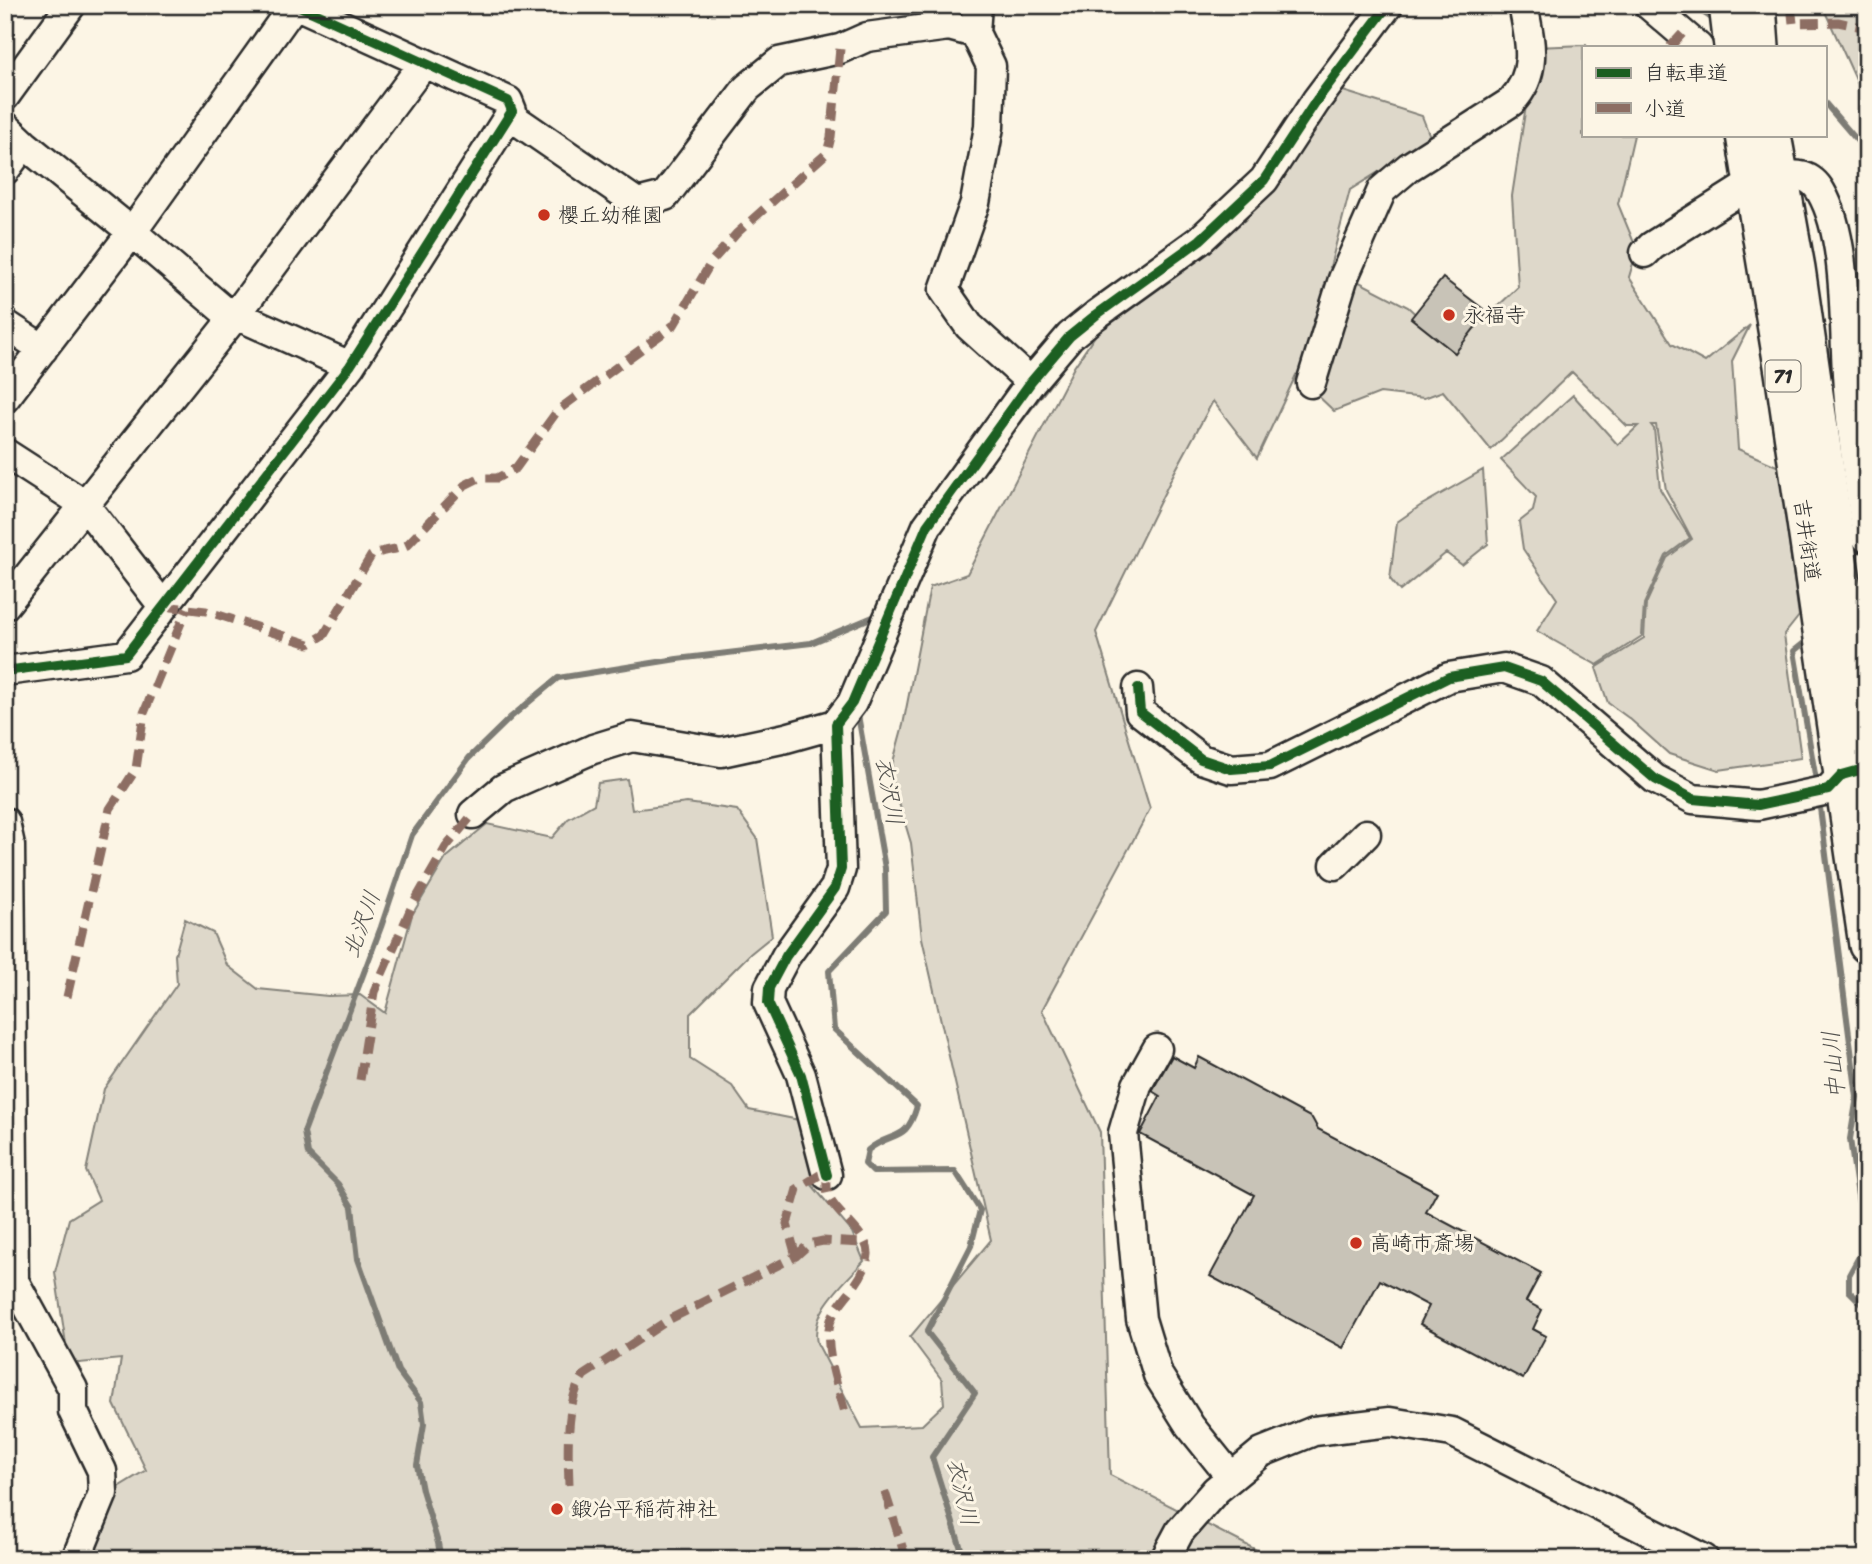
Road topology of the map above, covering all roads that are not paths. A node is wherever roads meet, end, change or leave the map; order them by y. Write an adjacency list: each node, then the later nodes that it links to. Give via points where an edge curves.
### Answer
1 (71, 5): 9 (street)
2 (296, 5): 8 (street); 16 (street)
3 (1388, 5): 22 (street, via 1264,180 1200,240 1070,336)
4 (1523, 5): 23 (street, via 1532,47 1520,92 1382,190 1343,279)
5 (1649, 5): 7 (street)
6 (976, 19): 10 (street, via 867,37 840,49 779,62 747,88 665,196 638,203); 22 (street, via 991,66 989,127 975,203 944,290 968,326)
7 (1697, 46)
8 (424, 62): 10 (street, via 508,101); 18 (street)
9 (5, 96)
10 (509, 115): 21 (street)
11 (14, 135): 14 (street); 16 (street)
12 (1744, 136): 15 (main road, 吉井街道 / 71)
13 (1773, 136): 15 (main road, 吉井街道 / 71)
14 (5, 170)
15 (1766, 179): 17 (street); 27 (street, via 1807,177 1821,190 1836,238 1848,390); 33 (main road, 吉井街道 / 71, via 1797,268 1833,620)
16 (132, 232): 18 (street); 20 (street)
17 (1645, 253)
18 (235, 316): 21 (street); 26 (street)
19 (5, 324): 20 (street)
20 (43, 349): 24 (street)
21 (350, 366): 29 (street)
22 (1031, 382): 32 (street, via 927,526 852,703)
23 (1311, 383)
24 (5, 398)
25 (5, 453): 26 (street)
26 (84, 504): 28 (street); 29 (street)
27 (1867, 538)
28 (5, 605)
29 (163, 606): 30 (street, via 126,654)
30 (5, 671)
31 (1138, 688): 33 (street, via 1140,712 1201,759 1231,769 1270,766 1449,677 1503,668 1541,681 1654,779 1693,799 1758,805)
32 (836, 724): 34 (street, via 721,751 632,737 593,748 504,788); 40 (street, via 841,869 835,888 786,956 769,988 768,1003 801,1075)
33 (1841, 777): 38 (main road, 吉井街道 / 71)
34 (473, 814)
35 (5, 822): 42 (street, via 10,845 14,1280 73,1389 73,1411 102,1471 103,1493)
36 (1366, 834): 37 (street)
37 (1335, 864)
38 (1867, 945)
39 (1157, 1049): 41 (street, via 1137,1085 1123,1133 1141,1319 1158,1376)
40 (827, 1175)
41 (1231, 1477): 43 (street, via 1180,1531); 44 (street, via 1262,1452 1314,1431 1390,1422 1452,1432)
42 (76, 1559)
43 (1165, 1559)
44 (1703, 1559)

